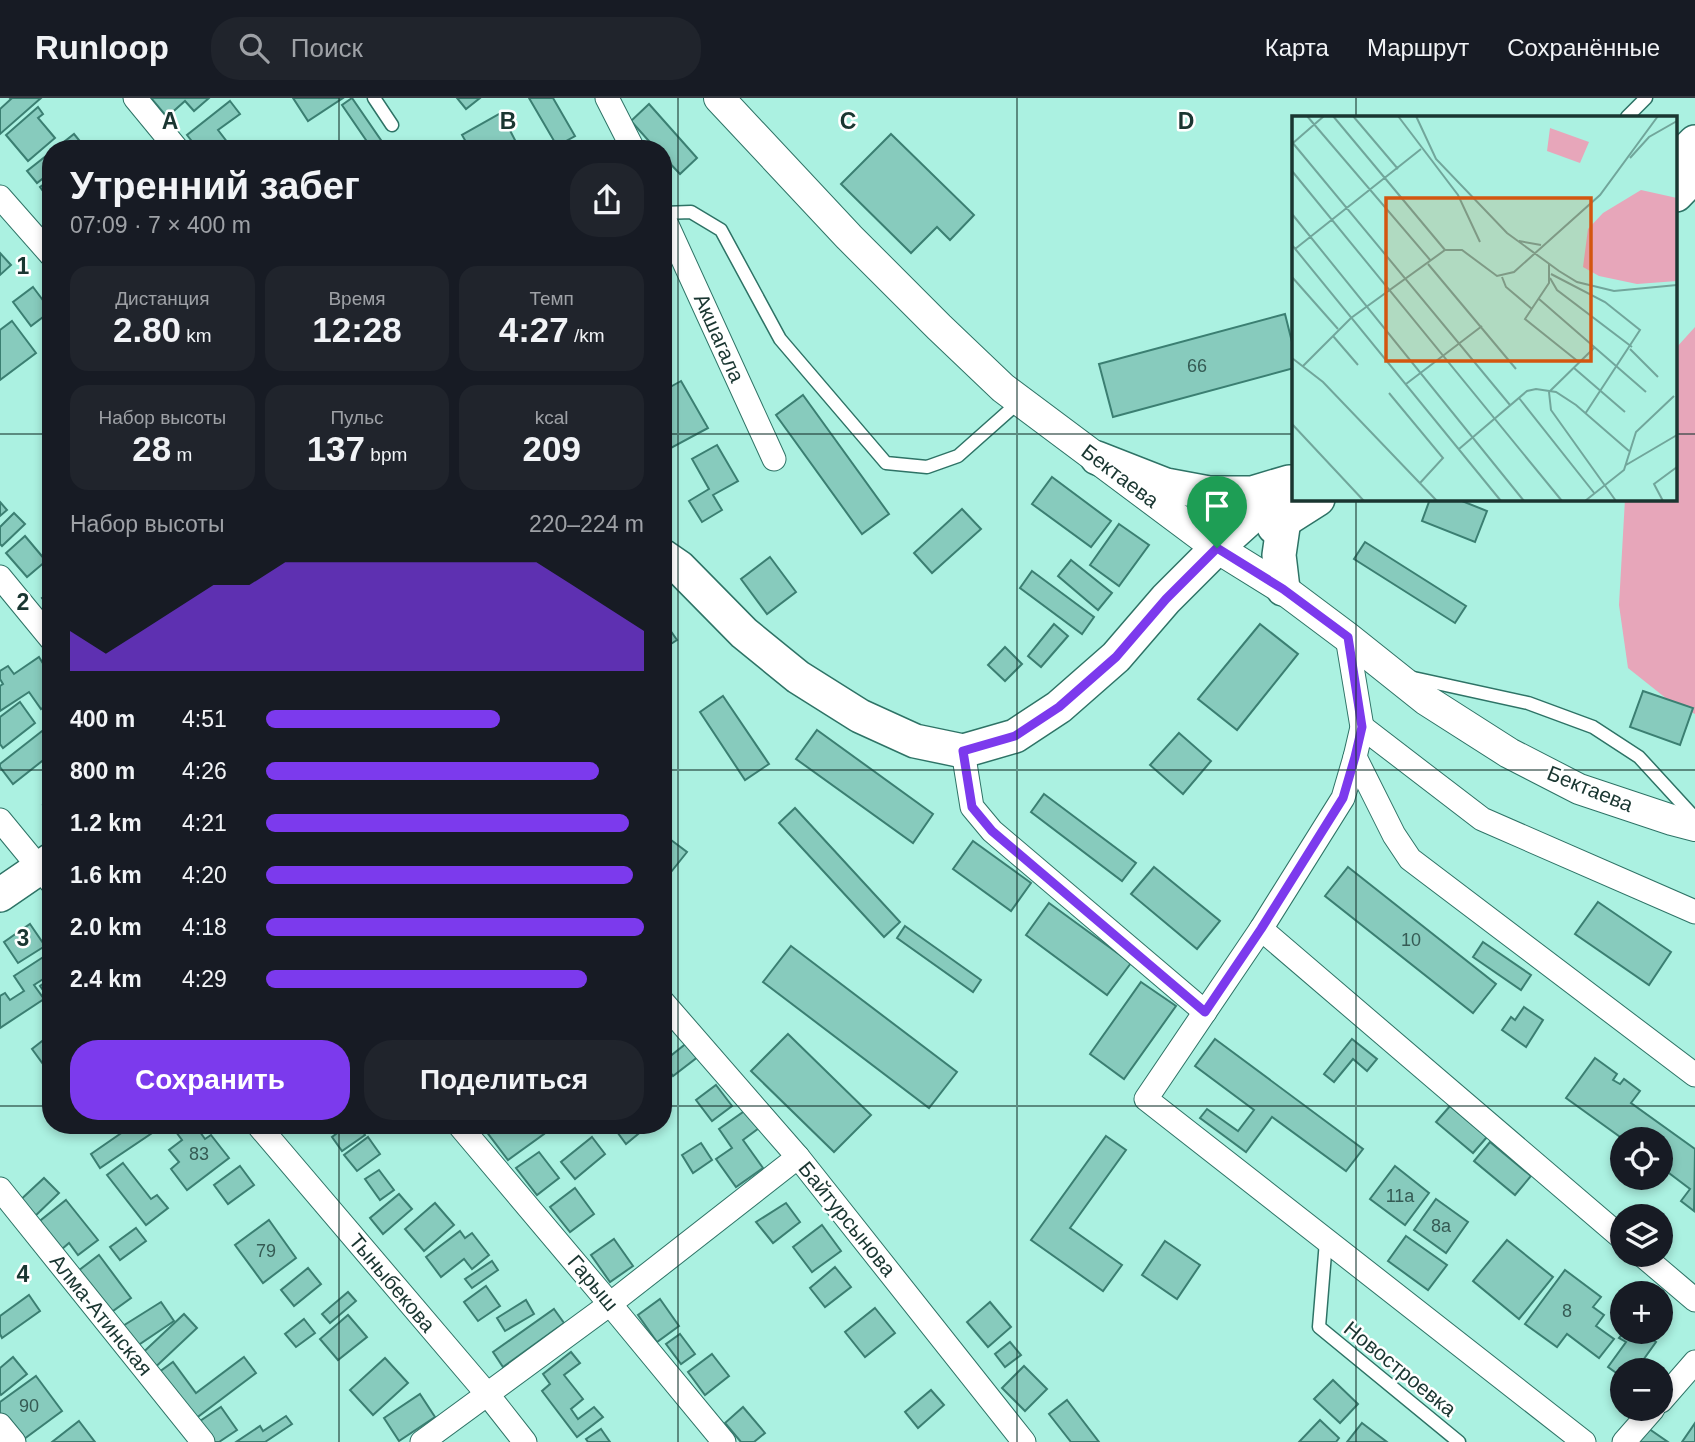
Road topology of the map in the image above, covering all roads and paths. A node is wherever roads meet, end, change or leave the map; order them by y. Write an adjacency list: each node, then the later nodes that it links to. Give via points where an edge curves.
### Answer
1 (135, 98): 8 (street)
2 (373, 98): 7 (lane)
3 (719, 98): 18 (street, Бектаева, via 849,237)
4 (1646, 98): 6 (lane)
5 (613, 101): 9 (street)
6 (1627, 116)
7 (392, 125)
8 (170, 140)
9 (629, 140)
10 (1695, 142): 11 (main road)
11 (1678, 159)
12 (1695, 175): 13 (main road)
13 (1678, 193)
14 (0, 197): 17 (street)
15 (672, 214): 18 (lane, via 691,212 720,230 780,339 886,463 927,467 958,456)
16 (672, 235): 20 (street, Акшагала)
17 (42, 245)
18 (1020, 401): 19 (street, Бектаева)
19 (1097, 458): 21 (main road, via 1166,485 1209,493 1252,493); 25 (street, Бектаева)
20 (774, 460)
21 (1292, 481)
22 (1292, 489): 25 (main road)
23 (1316, 500): 24 (main road)
24 (1284, 520): 25 (main road, via 1260,536); 28 (main road, via 1279,555)
25 (1217, 548): 28 (street, Бектаева); 33 (main road, via 1116,657 1059,707 1015,736)
26 (672, 562): 33 (main road, via 744,633 798,677 860,716 915,741)
27 (0, 577): 29 (street)
28 (1283, 589): 30 (street, Бектаева)
29 (42, 628)
30 (1348, 637): 31 (street, Бектаева); 32 (street)
31 (1390, 672): 35 (lane, via 1528,703 1593,727 1639,757); 37 (street, Бектаева, via 1509,753 1579,789)
32 (1362, 727): 34 (street); 41 (street, via 1482,818)
33 (963, 751): 44 (street, via 972,807 992,831)
34 (1355, 757): 42 (street, via 1343,798); 45 (street, via 1410,859)
35 (1695, 818)
36 (0, 820): 38 (street)
37 (1695, 826)
38 (42, 865)
39 (42, 873): 40 (main road)
40 (0, 895)
41 (1695, 912)
42 (1261, 929): 44 (street); 50 (street)
43 (672, 1012): 48 (street, Байтурсынова)
44 (1205, 1012): 51 (street, via 1146,1099)
45 (1695, 1074)
46 (266, 1134): 57 (street, Тыныбекова)
47 (467, 1134): 54 (street, Гарыш)
48 (798, 1157): 54 (street); 65 (street, Байтурсынова)
49 (0, 1189): 61 (street, Алма-Атинская)
50 (1610, 1228)
51 (1326, 1241): 66 (lane, Новостроевка, via 1319,1327); 67 (street)
52 (1656, 1267): 53 (street)
53 (1695, 1300)
54 (610, 1304): 57 (street); 64 (street, Гарыш)
55 (1695, 1362): 56 (street)
56 (1673, 1387)
57 (488, 1395): 62 (street); 63 (street, Тыныбекова)
58 (1642, 1421): 68 (street)
59 (0, 1425): 60 (street)
60 (14, 1442)
61 (203, 1442)
62 (422, 1442)
63 (525, 1442)
64 (724, 1442)
65 (1024, 1442)
66 (1459, 1442)
67 (1584, 1442)
68 (1624, 1442)

